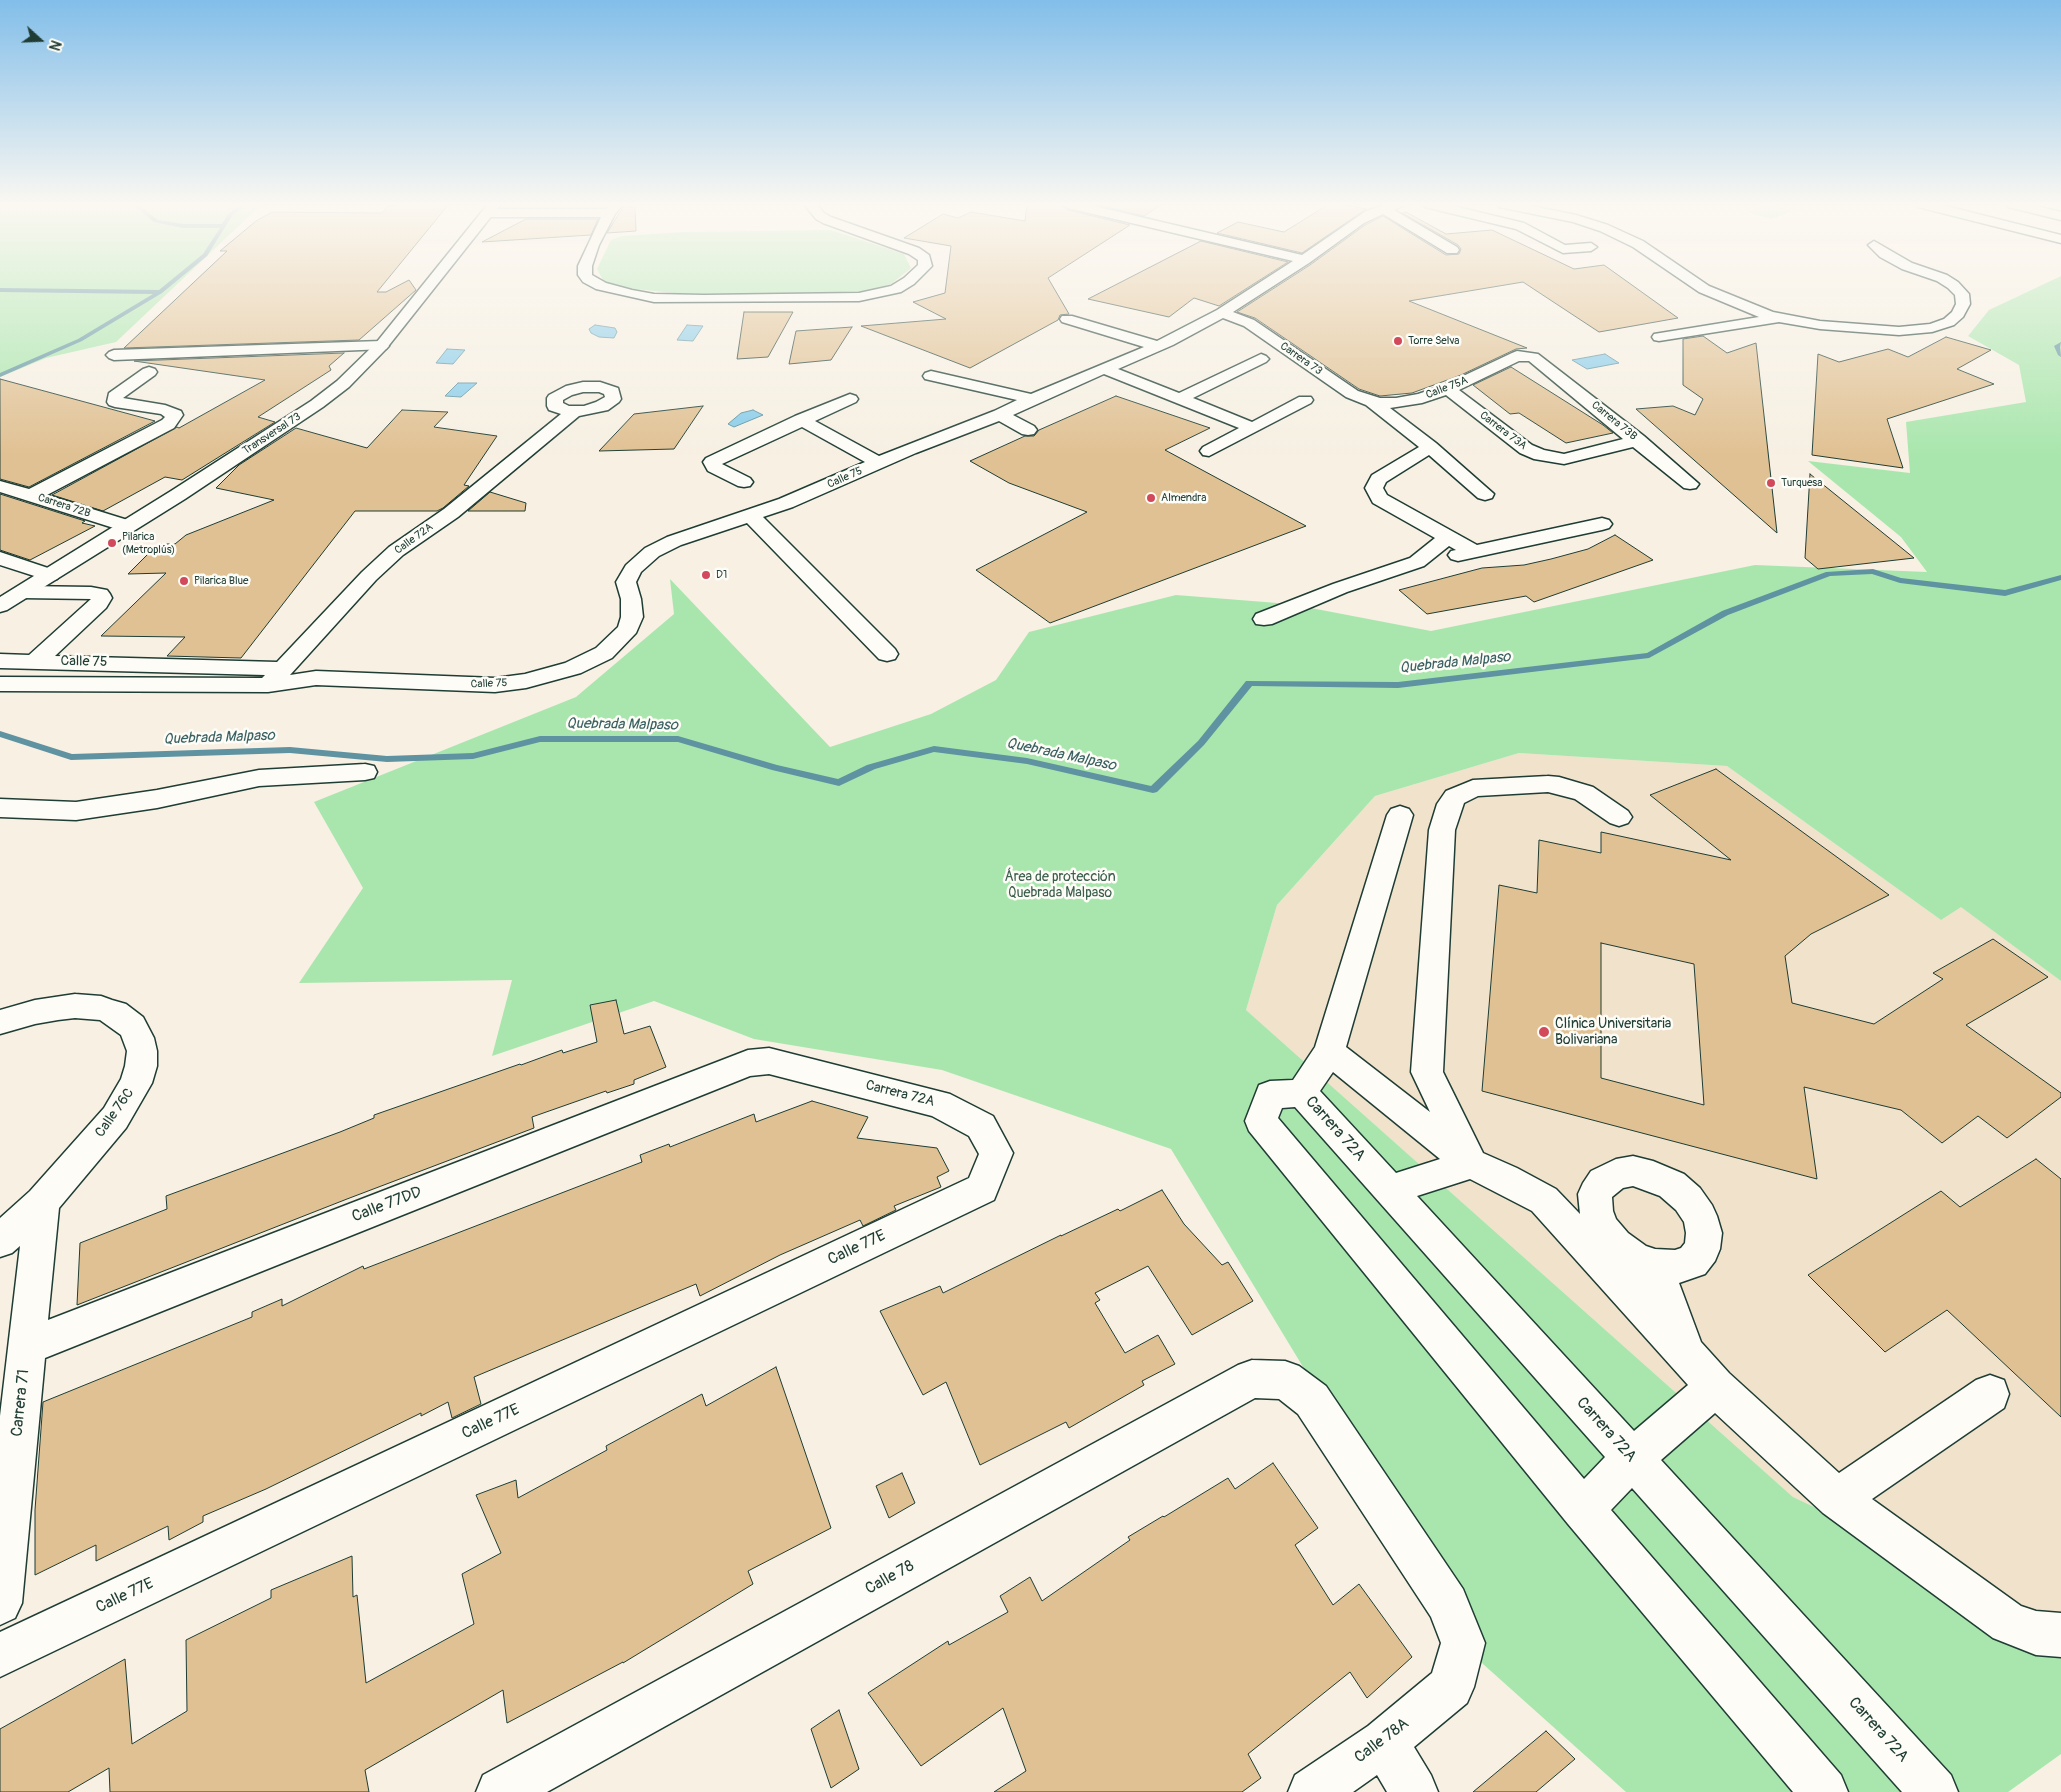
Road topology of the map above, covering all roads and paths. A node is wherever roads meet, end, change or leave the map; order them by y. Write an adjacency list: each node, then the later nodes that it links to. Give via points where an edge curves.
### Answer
1 (428, 288): 11 (street, Transversal 73)
2 (607, 288): 3 (street, via 654,298 836,298 859,297)
3 (898, 288)
4 (1261, 288): 7 (street, Calle 75)
5 (1702, 288): 8 (street, via 1752,310)
6 (1956, 288): 8 (street, via 1962,294 1963,304 1958,314 1949,322 1932,328 1899,331 1820,325)
7 (1222, 313): 12 (street, Calle 75); 20 (street, Carrera 73, via 1249,322)
8 (1780, 318): 10 (street)
9 (1067, 319): 12 (street)
10 (1659, 337)
11 (381, 346): 13 (street); 42 (street, Transversal 73, via 318,404)
12 (1158, 346): 16 (street, Calle 75)
13 (114, 355)
14 (1261, 359): 21 (street)
15 (1538, 360): 19 (street, Calle 75A, via 1517,356); 31 (street, Carrera 73B)
16 (1105, 369): 21 (street); 23 (street, Calle 75)
17 (149, 372): 39 (street, via 115,396 115,402 165,410 175,415 168,424)
18 (932, 376): 23 (street)
19 (1448, 388): 25 (street, Calle 75A, via 1408,401); 31 (street, Carrera 73A, via 1526,449 1540,455 1564,459)
20 (1352, 394): 25 (street, Calle 75A)
21 (1181, 398): 29 (street)
22 (850, 399): 28 (street)
23 (1033, 399): 27 (street, Calle 75)
24 (1305, 400): 29 (street)
25 (1372, 402): 32 (street)
26 (575, 411): 55 (street, Calle 72A, via 451,513 396,551)
27 (1000, 415): 30 (street); 34 (street, Calle 75)
28 (801, 420): 34 (street); 35 (street, via 712,462 714,467)
29 (1253, 428): 33 (street)
30 (1028, 430)
31 (1638, 440): 36 (street, Carrera 73B)
32 (1430, 447): 38 (street); 43 (street, via 1378,479 1374,488 1380,499)
33 (1210, 452)
34 (879, 463): 40 (street, Calle 75)
35 (744, 482)
36 (1690, 484)
37 (0, 486): 39 (street, Carrera 72B)
38 (1485, 494)
39 (30, 496): 42 (street, Carrera 72B)
40 (751, 516): 51 (street); 56 (street, Calle 75, via 674,541 640,561 626,582 632,617 628,628 604,653 590,661 551,675 495,686)
41 (1602, 524): 44 (street)
42 (128, 526): 47 (street, Transversal 73)
43 (1447, 538): 44 (street); 46 (street)
44 (1475, 552): 46 (street)
45 (0, 558): 47 (street)
46 (1417, 562): 50 (street, via 1340,588)
47 (50, 575): 48 (street, Transversal 73)
48 (23, 592): 49 (street, Transversal 73); 53 (street, via 92,593 100,594 102,598)
49 (0, 606)
50 (1264, 619)
51 (887, 654)
52 (0, 661): 53 (street, Calle 75)
53 (36, 661): 54 (street, Calle 75)
54 (86, 663): 55 (street, Calle 75); 58 (street)
55 (284, 668): 56 (street, Calle 75); 59 (street, Calle 72A)
56 (316, 678): 59 (street, Calle 75)
57 (0, 684): 58 (street, Calle 75)
58 (67, 684): 59 (street, Calle 75)
59 (268, 685)
60 (365, 772): 61 (street, via 260,778 157,800 76,811)
61 (0, 808)
62 (1400, 815): 65 (street)
63 (1619, 817): 68 (street, via 1584,793 1548,784 1473,788 1455,797 1450,804 1442,830 1427,1072)
64 (0, 1022): 72 (street, Calle 76C, via 58,1008 101,1008 124,1019 139,1038 141,1066 128,1099)
65 (1328, 1051): 67 (street); 68 (street)
66 (748, 1063): 69 (street, Carrera 72A, via 769,1062 939,1104 981,1126 996,1153); 76 (street, Calle 77DD)
67 (1302, 1093): 70 (street, Carrera 72A); 82 (street, Carrera 72A, via 1270,1095 1261,1121)
68 (1471, 1164): 70 (street); 71 (street)
69 (982, 1189): 85 (street, Calle 77E)
70 (1390, 1190): 80 (street, Carrera 72A)
71 (1544, 1200): 73 (street); 77 (street)
72 (42, 1202): 74 (street); 76 (street, Carrera 71)
73 (1596, 1211): 75 (street, via 1603,1229 1616,1245 1634,1258); 75 (street, via 1595,1194 1603,1182 1616,1174 1633,1171 1672,1185 1688,1199 1700,1216 1704,1233 1702,1250 1692,1262 1675,1267)
74 (0, 1241)
75 (1655, 1266): 77 (street)
76 (26, 1347): 83 (street, Carrera 71)
77 (1687, 1354): 78 (street)
78 (1715, 1387): 80 (street); 81 (street)
79 (1990, 1394): 81 (street)
80 (1632, 1459): 82 (street); 92 (street, Carrera 72A)
81 (1837, 1499): 84 (street, via 2008,1623 2036,1633)
82 (1584, 1509): 91 (street, Carrera 72A)
83 (0, 1603)
84 (2061, 1635)
85 (0, 1655)
86 (1451, 1687): 87 (street, Calle 78A); 88 (street, Calle 78, via 1464,1643 1448,1604 1312,1400 1285,1380 1252,1379)
87 (1384, 1742): 89 (street, Calle 78A); 90 (street)
88 (500, 1792)
89 (1312, 1792)
90 (1414, 1792)
91 (1824, 1792)
92 (1934, 1792)

